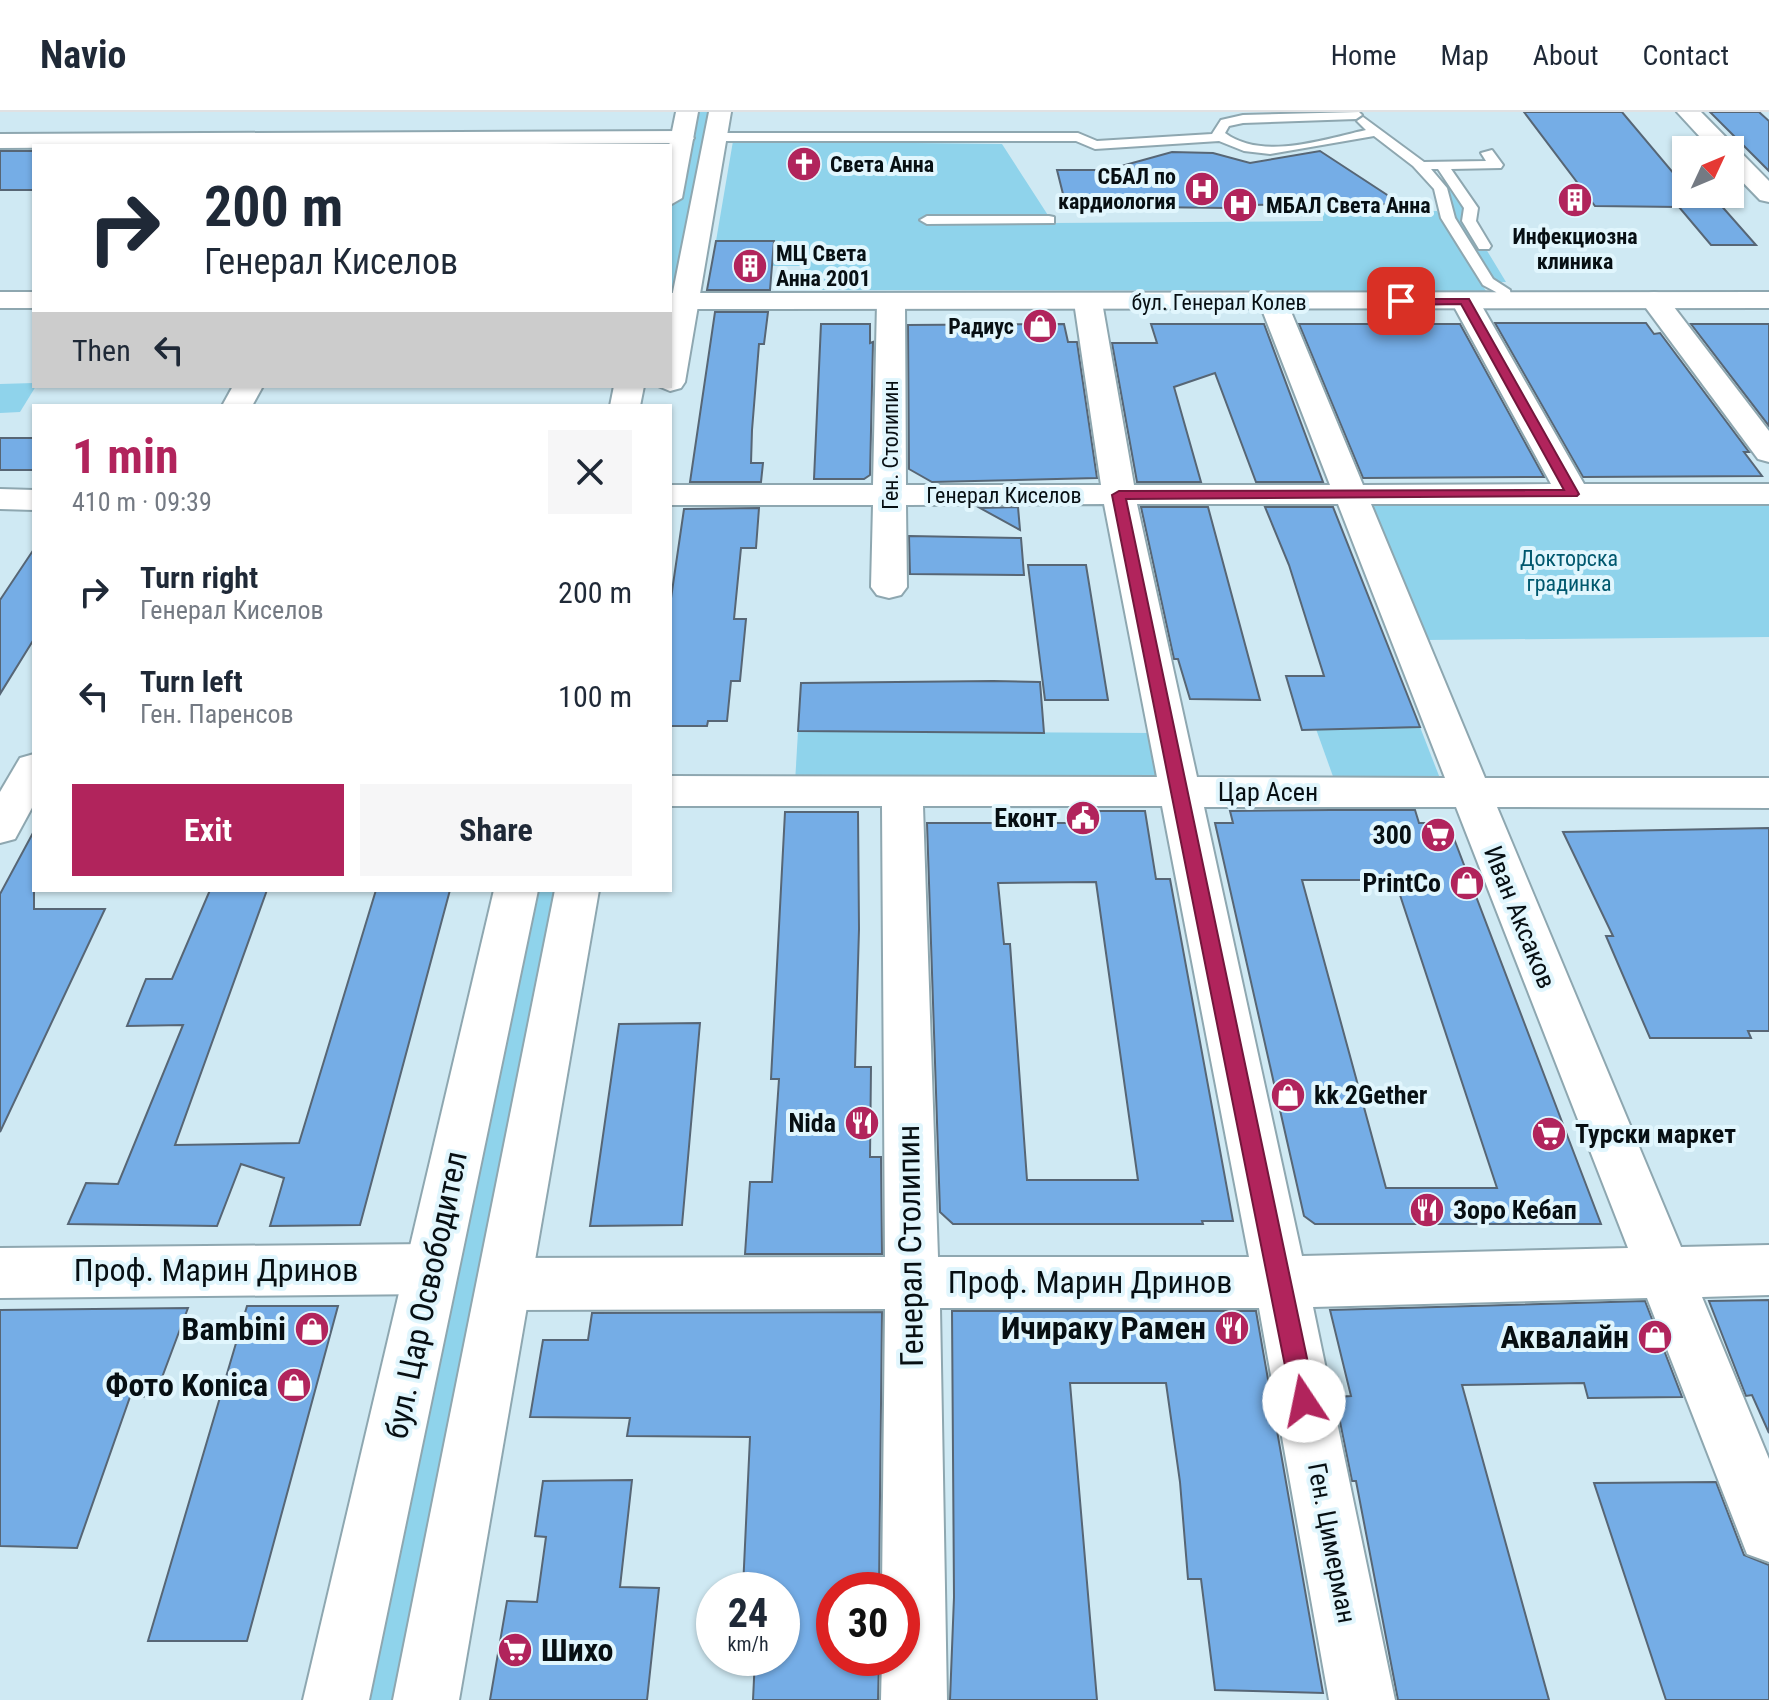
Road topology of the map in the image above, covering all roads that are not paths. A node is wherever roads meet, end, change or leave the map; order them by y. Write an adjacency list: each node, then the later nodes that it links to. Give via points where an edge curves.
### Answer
1 (410, 112): 11 (street)
2 (687, 112): 10 (street)
3 (1688, 112): 8 (street)
4 (1354, 113): 7 (lane); 9 (lane, via 1233,121 1221,126)
5 (717, 125): 9 (lane, via 1078,137 1095,145); 26 (street)
6 (3, 131): 11 (street)
7 (1375, 132): 9 (lane, via 1264,150); 13 (lane)
8 (1711, 136)
9 (1220, 137)
10 (682, 138): 11 (street); 16 (street)
11 (394, 142)
12 (1487, 153): 14 (lane, via 1496,165)
13 (1422, 165): 14 (lane); 20 (lane, via 1488,282)
14 (1442, 165): 20 (lane, via 1471,208 1469,221 1506,282)
15 (1744, 169): 17 (street)
16 (672, 188)
17 (1769, 195)
18 (927, 220): 19 (lane)
19 (1049, 220)
20 (1505, 295): 23 (street, бул. Генерал Колев); 25 (street, бул. Генерал Колев)
21 (0, 300): 22 (street)
22 (32, 300)
23 (1654, 300): 24 (street, бул. Генерал Колев); 31 (street)
24 (1769, 300)
25 (1465, 301): 28 (street, бул. Генерал Колев); 33 (street)
26 (677, 302): 29 (street, бул. Генерал Колев); 30 (street)
27 (1088, 302): 28 (street, бул. Генерал Колев); 29 (street, бул. Генерал Колев); 37 (street, Ген. Цимерман)
28 (1273, 302): 32 (street, Иван Аксаков)
29 (891, 303): 36 (street, Ген. Столипин)
30 (672, 361)
31 (1769, 452)
32 (1350, 494): 33 (street, Генерал Киселов); 37 (street, Генерал Киселов); 45 (street, Иван Аксаков)
33 (1573, 494): 34 (street, Генерал Киселов)
34 (1769, 494)
35 (672, 495): 36 (street, Генерал Киселов)
36 (890, 495): 37 (street, Генерал Киселов); 40 (street, Ген. Столипин)
37 (1119, 495): 44 (street, Ген. Цимерман)
38 (0, 499): 39 (street)
39 (32, 500)
40 (889, 587)
41 (22, 783): 47 (street)
42 (672, 791): 43 (street, Цар Асен)
43 (902, 791): 44 (street, Цар Асен); 55 (street, Генерал Столипин)
44 (1179, 791): 45 (street, Цар Асен); 54 (street, Ген. Цимерман)
45 (1469, 792): 46 (street, Цар Асен); 53 (street, Иван Аксаков)
46 (1769, 793)
47 (0, 828)
48 (516, 892): 50 (street, бул. Цар Освободител)
49 (577, 892): 56 (street)
50 (431, 1269): 52 (street, Проф. Марин Дринов); 58 (street, бул. Цар Освободител)
51 (1769, 1270): 53 (street, Проф. Марин Дринов)
52 (0, 1273)
53 (1665, 1274): 54 (street, Проф. Марин Дринов); 57 (street, Иван Аксаков)
54 (1281, 1282): 55 (street, Проф. Марин Дринов); 61 (street, Ген. Цимерман)
55 (912, 1283): 56 (street, Проф. Марин Дринов); 60 (street, Генерал Столипин)
56 (506, 1284): 59 (street)
57 (1769, 1532)
58 (336, 1700)
59 (426, 1700)
60 (914, 1700)
61 (1362, 1700)

